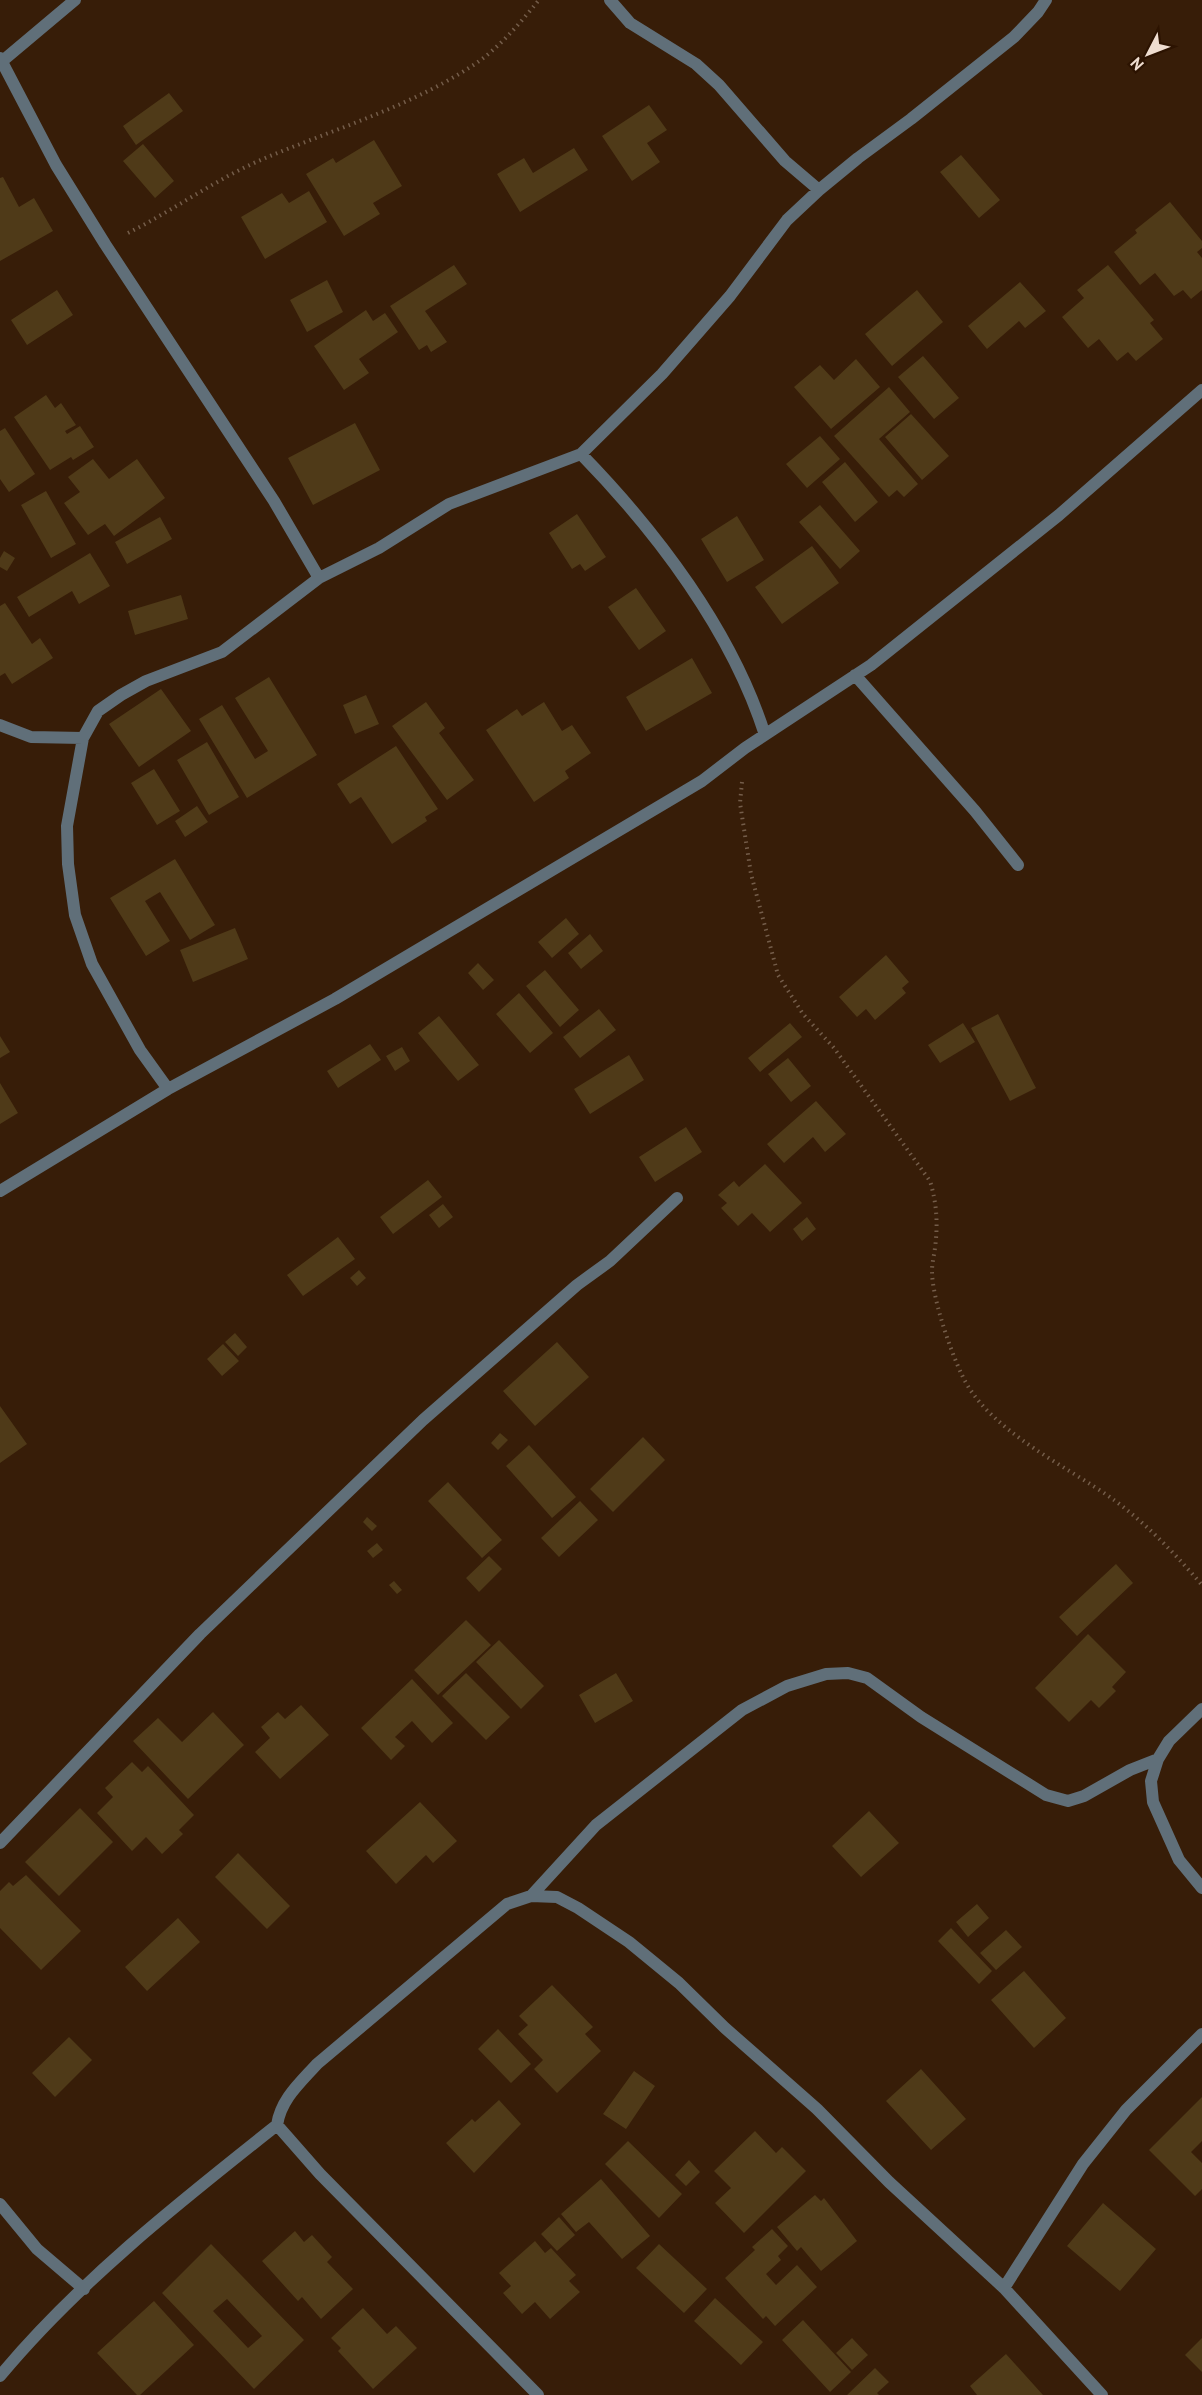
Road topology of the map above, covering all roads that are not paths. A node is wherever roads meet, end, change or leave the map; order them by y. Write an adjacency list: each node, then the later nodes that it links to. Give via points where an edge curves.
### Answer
1 (75, 0): 4 (street)
2 (610, 0): 5 (street, via 630,23 696,64 785,160)
3 (1046, 0): 5 (street, via 1014,37)
4 (1, 61): 8 (street, via 56,165)
5 (819, 190): 7 (street, via 787,220 730,296 662,374)
6 (1202, 390): 9 (street, via 1059,515)
7 (581, 454): 8 (street, via 449,504 379,548); 11 (street, via 680,570 742,672)
8 (319, 578): 12 (street, via 222,652 146,681 121,695 98,711)
9 (855, 675): 11 (street); 13 (street)
10 (0, 726): 12 (street, via 31,737)
11 (765, 735): 14 (street, via 702,781 345,993)
12 (83, 738): 14 (street, via 67,826 75,915 92,964 140,1050)
13 (1018, 865)
14 (168, 1089): 15 (street)
15 (0, 1191)
16 (677, 1198): 19 (street, via 610,1261 577,1285 423,1420 200,1634)
17 (1202, 1708): 18 (street, via 1169,1741)
18 (1158, 1759): 20 (street, via 1151,1781 1153,1803 1179,1860); 21 (street, via 1068,1801 1046,1795 921,1717 867,1678 848,1673 826,1674 787,1686 742,1710 596,1825)
19 (0, 1843)
20 (1202, 1888)
21 (531, 1896): 23 (street, via 498,1910 316,2064 279,2110); 25 (street, via 557,1897 629,1942 817,2109)
22 (1202, 2034): 25 (street, via 1126,2110 1090,2155)
23 (277, 2125): 26 (street, via 163,2216); 28 (street, via 320,2174)
24 (0, 2204): 26 (street, via 37,2249)
25 (1004, 2288): 29 (street)
26 (84, 2289): 27 (street, via 31,2338)
27 (0, 2376)
28 (538, 2395)
29 (1102, 2395)

